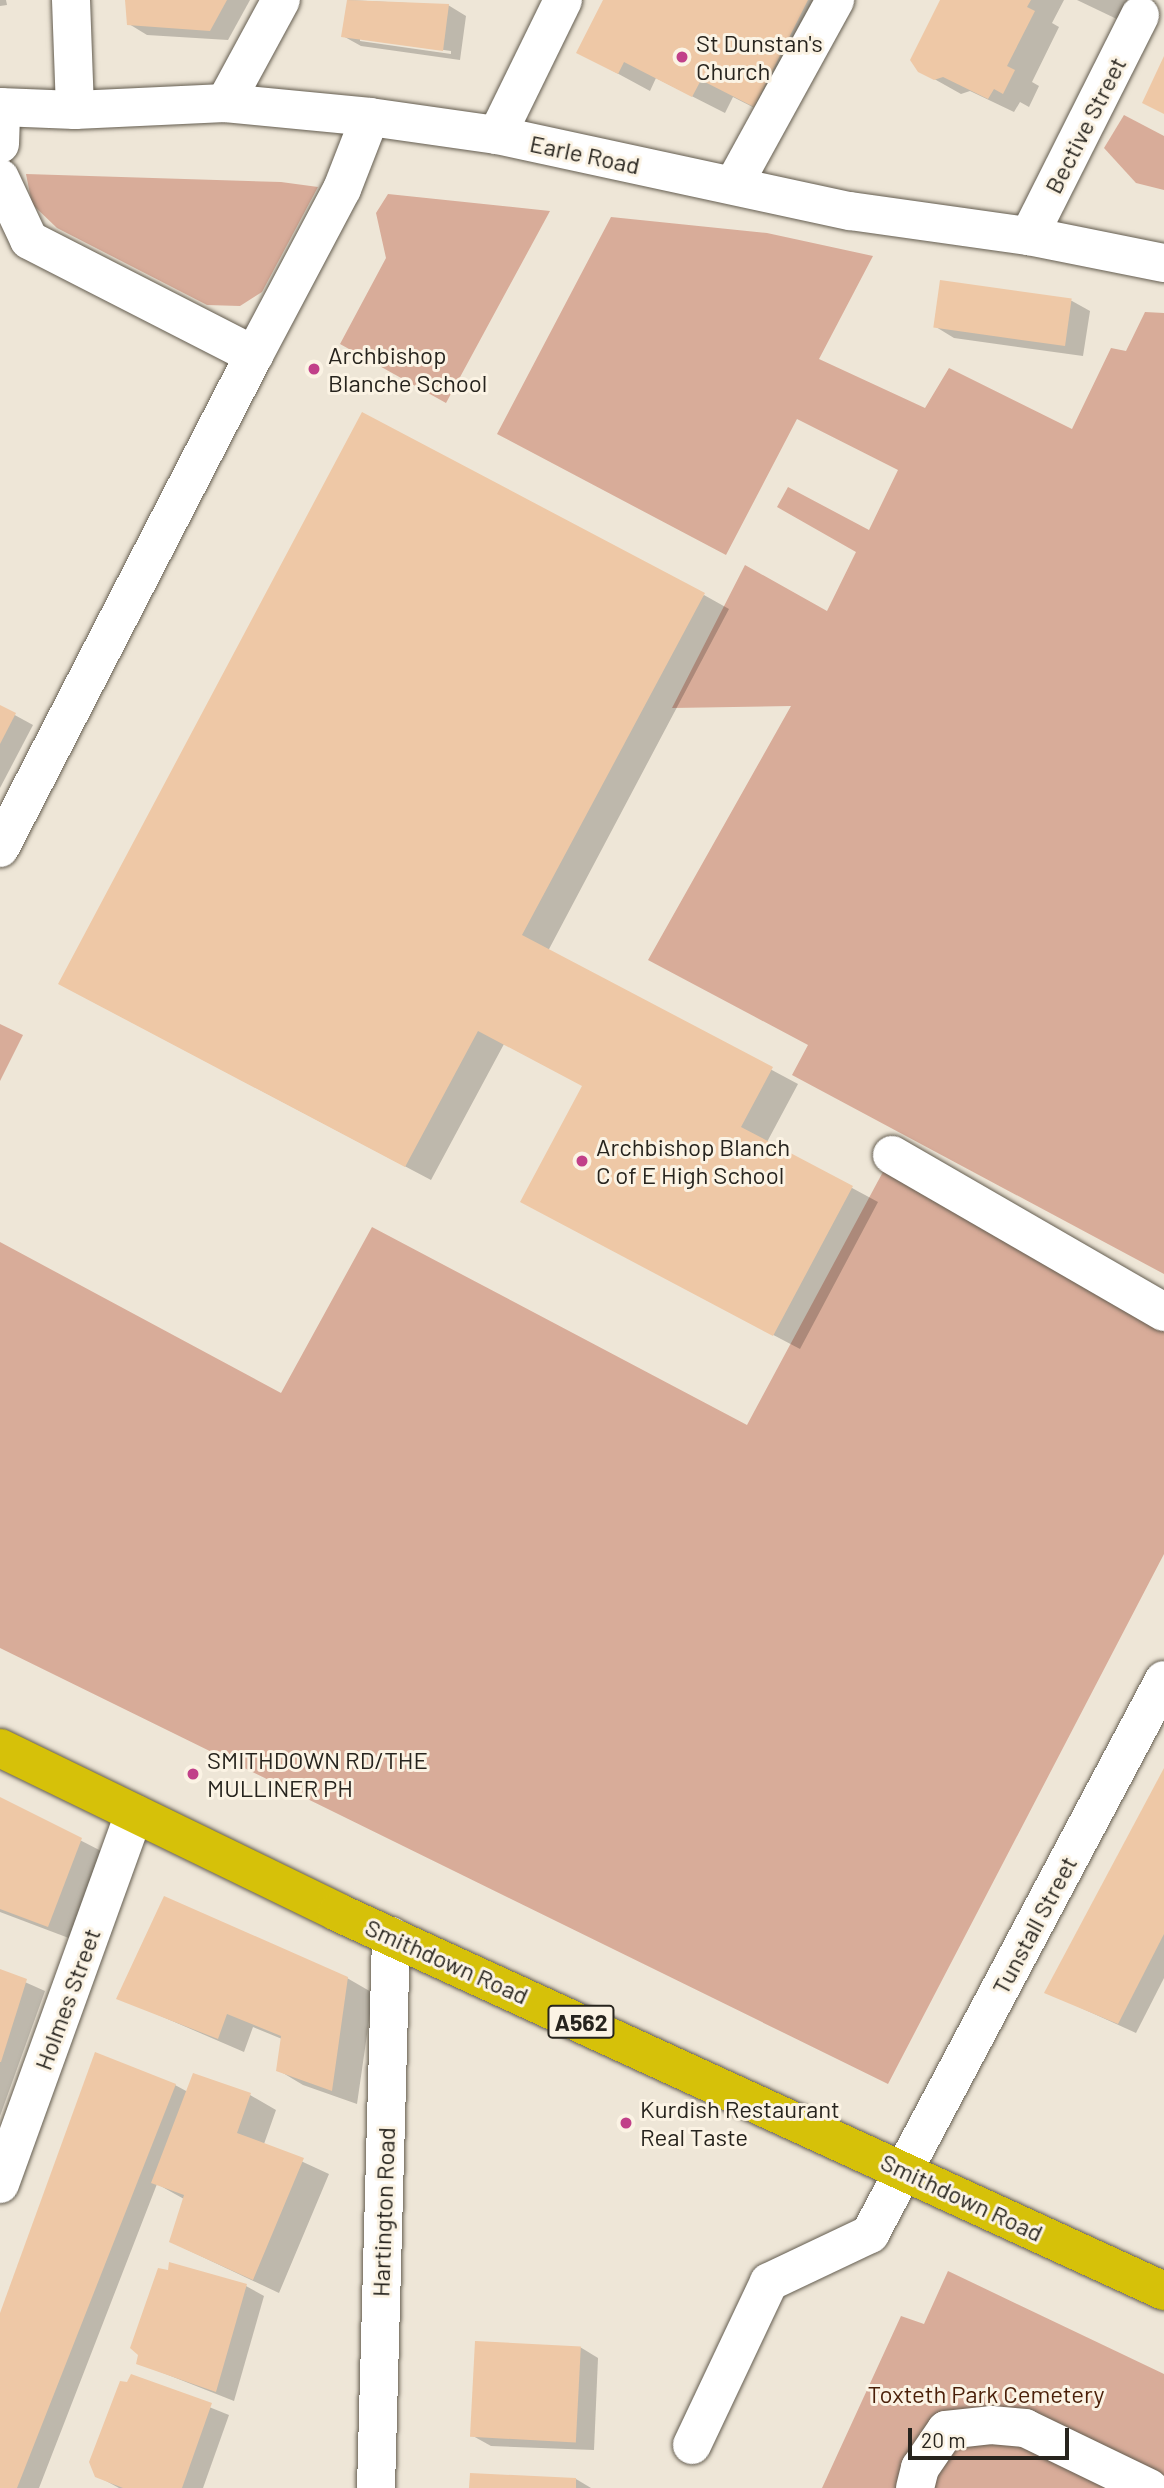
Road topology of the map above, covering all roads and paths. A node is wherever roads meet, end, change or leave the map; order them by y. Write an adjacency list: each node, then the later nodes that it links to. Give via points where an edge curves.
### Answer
1 (71, 0): 8 (street)
2 (281, 0): 6 (street)
3 (563, 0): 10 (street)
4 (835, 0): 13 (street)
5 (1140, 15): 14 (street, Bective Street)
6 (225, 103): 8 (street, Earle Road); 9 (street, Earle Road)
7 (0, 107): 8 (street, Earle Road); 11 (street)
8 (75, 110)
9 (370, 117): 10 (street, Earle Road); 16 (street, via 342,189)
10 (497, 135): 13 (street, Earle Road)
11 (0, 144)
12 (0, 178): 16 (street, via 29,240)
13 (734, 184): 14 (street, Earle Road, via 850,211)
14 (1029, 236): 15 (street, Earle Road)
15 (1164, 263)
16 (254, 355): 17 (street)
17 (0, 848)
18 (892, 1155): 19 (street)
19 (1164, 1312)
20 (1164, 1680): 24 (street, Tunstall Street)
21 (0, 1748): 22 (highway, Smithdown Road / A562)
22 (134, 1814): 23 (highway, Smithdown Road / A562); 25 (street, Holmes Street)
23 (391, 1936): 24 (highway, Smithdown Road / A562); 28 (street, Hartington Road)
24 (902, 2169): 26 (highway, Smithdown Road / A562); 27 (street, Tunstall Street, via 870,2234 769,2282)
25 (0, 2184)
26 (1164, 2291)
27 (692, 2445)
28 (376, 2488)
29 (915, 2488): 30 (street, via 920,2468 946,2430 991,2425 1026,2428)
30 (1149, 2488)

